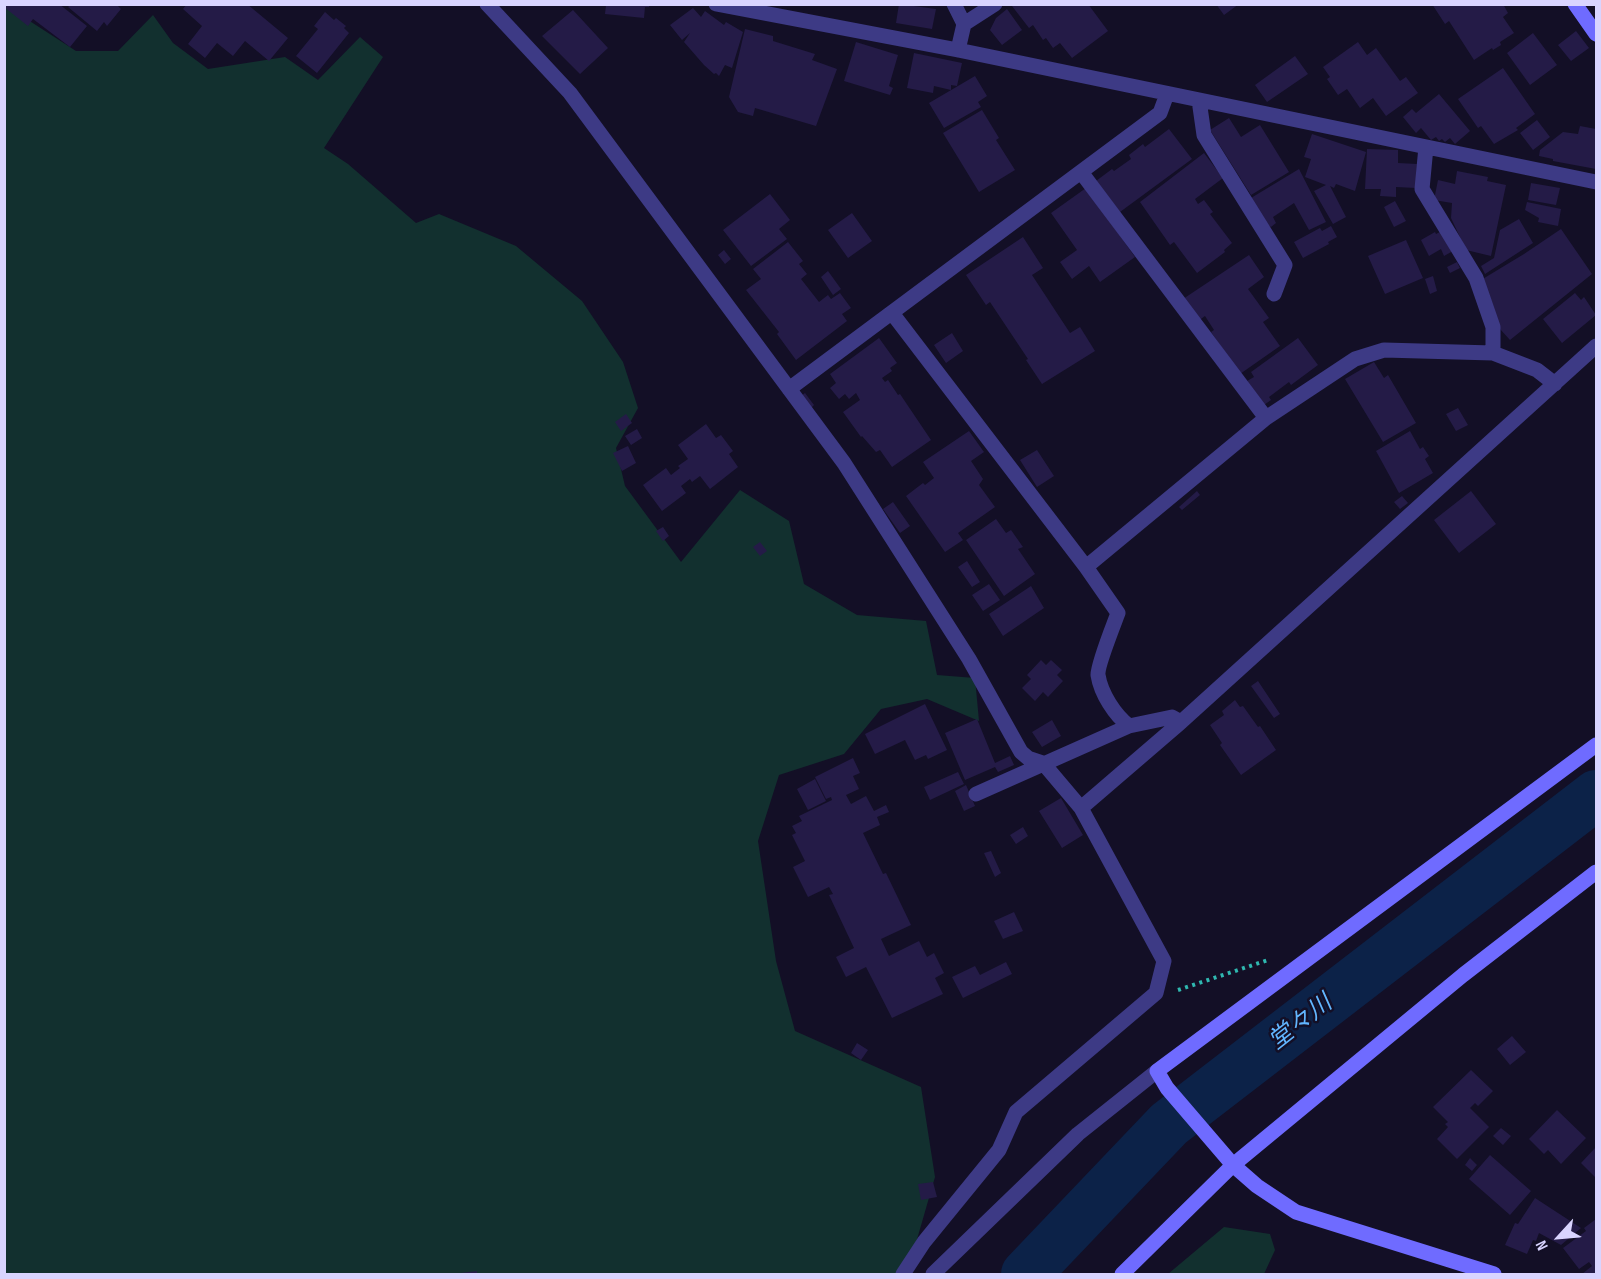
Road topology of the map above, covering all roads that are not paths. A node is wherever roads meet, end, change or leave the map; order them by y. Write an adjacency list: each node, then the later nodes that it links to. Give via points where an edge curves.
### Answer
1 (487, 4): 19 (street, via 570,93)
2 (716, 4): 8 (street)
3 (954, 4): 6 (street)
4 (995, 4): 6 (street)
5 (1575, 4): 7 (street)
6 (964, 24): 8 (street)
7 (1596, 34)
8 (958, 50): 9 (street)
9 (1167, 94): 10 (street); 12 (street, via 1160,113)
10 (1199, 100): 11 (street); 14 (street, via 1204,135 1286,265)
11 (1426, 147): 13 (street); 17 (street, via 1422,189 1476,278 1493,327)
12 (1081, 172): 15 (street); 20 (street)
13 (1596, 182)
14 (1274, 294)
15 (892, 313): 19 (street); 21 (street)
16 (1596, 346): 18 (street)
17 (1493, 353): 18 (street, via 1537,370); 20 (street, via 1384,350 1355,359)
18 (1555, 384): 22 (street)
19 (789, 389): 25 (street, via 844,463 969,658 1021,752)
20 (1266, 418): 21 (street)
21 (1086, 567): 23 (street, via 1118,613 1097,673 1118,717)
22 (1180, 722): 23 (street, via 1172,717); 27 (street)
23 (1129, 726): 25 (street)
24 (1596, 745): 29 (street)
25 (1043, 764): 26 (street); 27 (street)
26 (976, 794)
27 (1081, 808): 31 (street, via 1164,961 1156,993 1016,1112 999,1150 924,1242)
28 (1596, 872): 30 (street)
29 (1157, 1071): 30 (street); 32 (street, via 1078,1134)
30 (1233, 1165): 33 (street); 34 (street, via 1296,1212)
31 (903, 1275)
32 (933, 1275)
33 (1122, 1275)
34 (1494, 1275)

